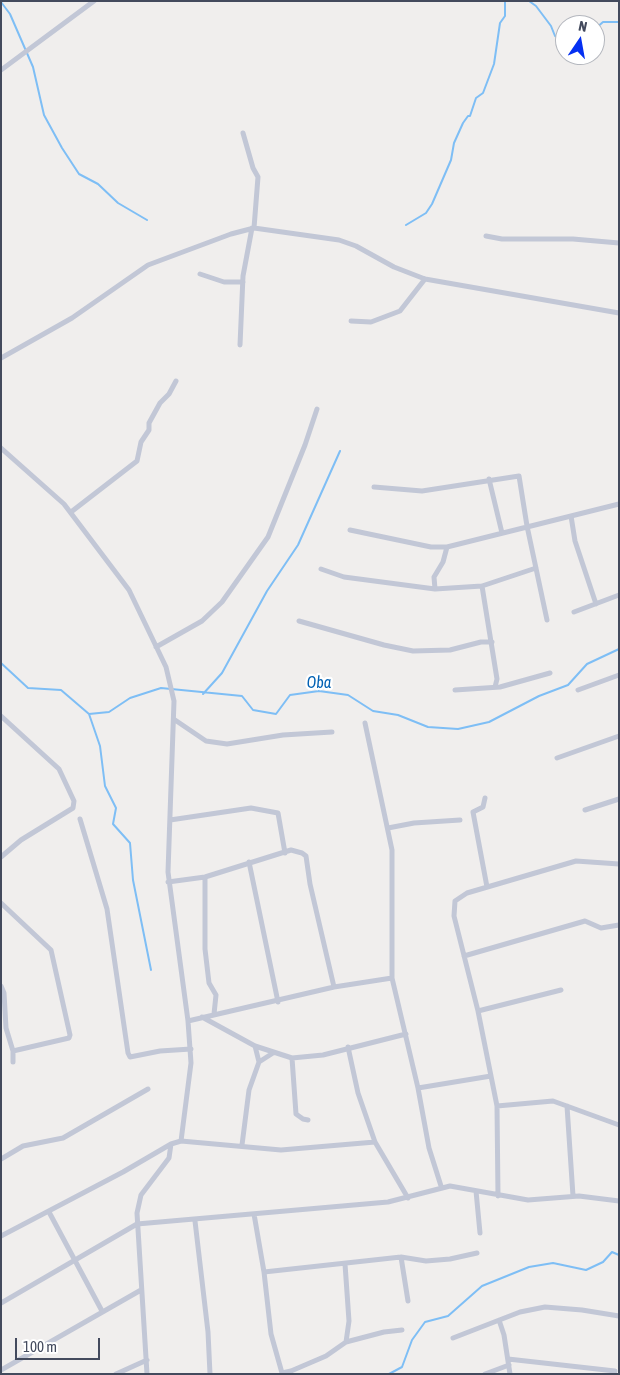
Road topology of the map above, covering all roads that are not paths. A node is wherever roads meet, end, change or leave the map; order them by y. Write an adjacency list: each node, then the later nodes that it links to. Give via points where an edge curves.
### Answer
1 (94, 1): 2 (street)
2 (1, 70)
3 (243, 133): 4 (street, via 258,177)
4 (253, 228): 8 (street, via 339,240); 9 (street); 13 (street, via 148,265 72,318)
5 (486, 236): 6 (street)
6 (619, 243)
7 (200, 274): 9 (street, via 224,282)
8 (425, 279): 10 (street); 11 (street, via 400,311 371,322)
9 (243, 282): 12 (street)
10 (619, 313)
11 (350, 321)
12 (240, 345)
13 (1, 358)
14 (176, 382): 20 (street, via 149,423 137,461)
15 (317, 409): 36 (street, via 268,537 222,602 202,621)
16 (1, 448): 20 (street)
17 (489, 479): 18 (street, via 422,491); 22 (street, via 519,476); 24 (street)
18 (374, 487)
19 (619, 504): 21 (street)
20 (71, 512): 36 (street, via 129,590)
21 (571, 516): 22 (street); 31 (street, via 575,541)
22 (527, 526): 24 (street); 26 (street)
23 (350, 530): 25 (street, via 431,547)
24 (502, 533): 25 (street)
25 (447, 547): 29 (street, via 434,577)
26 (536, 568): 28 (street); 33 (street)
27 (321, 569): 29 (street, via 344,577)
28 (482, 586): 29 (street); 35 (street)
29 (435, 589)
30 (619, 595): 31 (street)
31 (596, 604): 32 (street)
32 (574, 612)
33 (547, 620)
34 (299, 621): 35 (street, via 413,651 450,650)
35 (492, 642): 39 (street, via 497,679)
36 (156, 647): 43 (street, via 170,680)
37 (550, 673): 39 (street)
38 (619, 676): 41 (street)
39 (495, 688): 40 (street)
40 (455, 690)
41 (578, 690)
42 (1, 716): 56 (street, via 59,769 74,801 73,808 21,840)
43 (175, 720): 45 (street, via 206,741 227,744); 52 (street)
44 (365, 723): 54 (street)
45 (332, 732)
46 (619, 736): 47 (street)
47 (557, 758)
48 (485, 798): 61 (street, via 483,808 473,812)
49 (619, 799): 50 (street)
50 (585, 810)
51 (80, 819): 78 (street, via 107,909 128,1053 135,1057)
52 (170, 820): 55 (street, via 251,808 272,811 278,813); 60 (street)
53 (460, 820): 54 (street)
54 (388, 828): 65 (street, via 392,850)
55 (285, 853): 57 (street); 67 (street, via 298,851 306,856)
56 (1, 857)
57 (249, 862): 59 (street); 69 (street)
58 (619, 864): 61 (street, via 576,862)
59 (205, 877): 60 (street); 71 (street, via 205,949 210,987 216,995)
60 (168, 882): 73 (street)
61 (487, 887): 64 (street, via 467,893 455,901 454,916)
62 (1, 903): 79 (street, via 51,950 70,1035 69,1038)
63 (619, 924): 64 (street, via 601,928 585,922)
64 (464, 956): 70 (street)
65 (392, 978): 67 (street); 75 (street)
66 (1, 986): 74 (street)
67 (334, 987): 69 (street)
68 (561, 990): 70 (street)
69 (278, 1002): 71 (street)
70 (478, 1011): 84 (street)
71 (214, 1014): 72 (street)
72 (202, 1017): 73 (street); 76 (street)
73 (188, 1021): 78 (street)
74 (4, 1028): 79 (street)
75 (406, 1034): 77 (street); 85 (street)
76 (255, 1046): 80 (street); 83 (street)
77 (348, 1047): 81 (street, via 307,1058); 92 (street, via 358,1092)
78 (190, 1049): 91 (street, via 189,1088)
79 (13, 1050): 82 (street)
80 (273, 1053): 81 (street); 83 (street)
81 (292, 1058): 89 (street, via 296,1114)
82 (13, 1062)
83 (259, 1062): 94 (street, via 249,1090)
84 (491, 1076): 85 (street); 87 (street)
85 (418, 1088): 96 (street, via 429,1148)
86 (148, 1089): 95 (street, via 63,1138 23,1146)
87 (497, 1106): 88 (street, via 553,1101); 98 (street)
88 (567, 1106): 90 (street); 99 (street)
89 (308, 1120)
90 (619, 1125)
91 (181, 1141): 93 (street); 94 (street)
92 (375, 1142): 94 (street, via 281,1150); 100 (street)
93 (172, 1144): 102 (street); 105 (street, via 169,1158 141,1195)
94 (242, 1145)
95 (1, 1159)
96 (441, 1186): 97 (street); 100 (street)
97 (476, 1191): 98 (street); 106 (street)
98 (498, 1196): 99 (street, via 538,1200)
99 (573, 1196): 101 (street)
100 (408, 1198): 103 (street)
101 (619, 1201)
102 (49, 1212): 107 (street); 110 (street)
103 (254, 1214): 104 (street); 112 (street)
104 (195, 1221): 105 (street); 129 (street)
105 (137, 1224): 110 (street); 113 (street)
106 (480, 1233)
107 (1, 1236)
108 (477, 1253): 109 (street, via 426,1261)
109 (401, 1257): 111 (street); 114 (street)
110 (74, 1261): 115 (street); 116 (street)
111 (345, 1264): 112 (street); 121 (street, via 349,1308)
112 (264, 1272): 126 (street, via 271,1334)
113 (141, 1290): 116 (street); 122 (street)
114 (408, 1301)
115 (1, 1302)
116 (102, 1311): 124 (street)
117 (619, 1316): 118 (street, via 545,1307)
118 (499, 1320): 120 (street); 123 (street)
119 (402, 1330): 121 (street)
120 (453, 1338)
121 (346, 1342): 126 (street, via 326,1356 291,1372)
122 (146, 1360): 127 (street); 128 (street)
123 (508, 1362): 125 (street); 130 (street); 131 (street)
124 (1, 1370)
125 (615, 1371)
126 (280, 1373)
127 (116, 1374)
128 (147, 1374)
129 (210, 1374)
130 (485, 1374)
131 (510, 1374)

